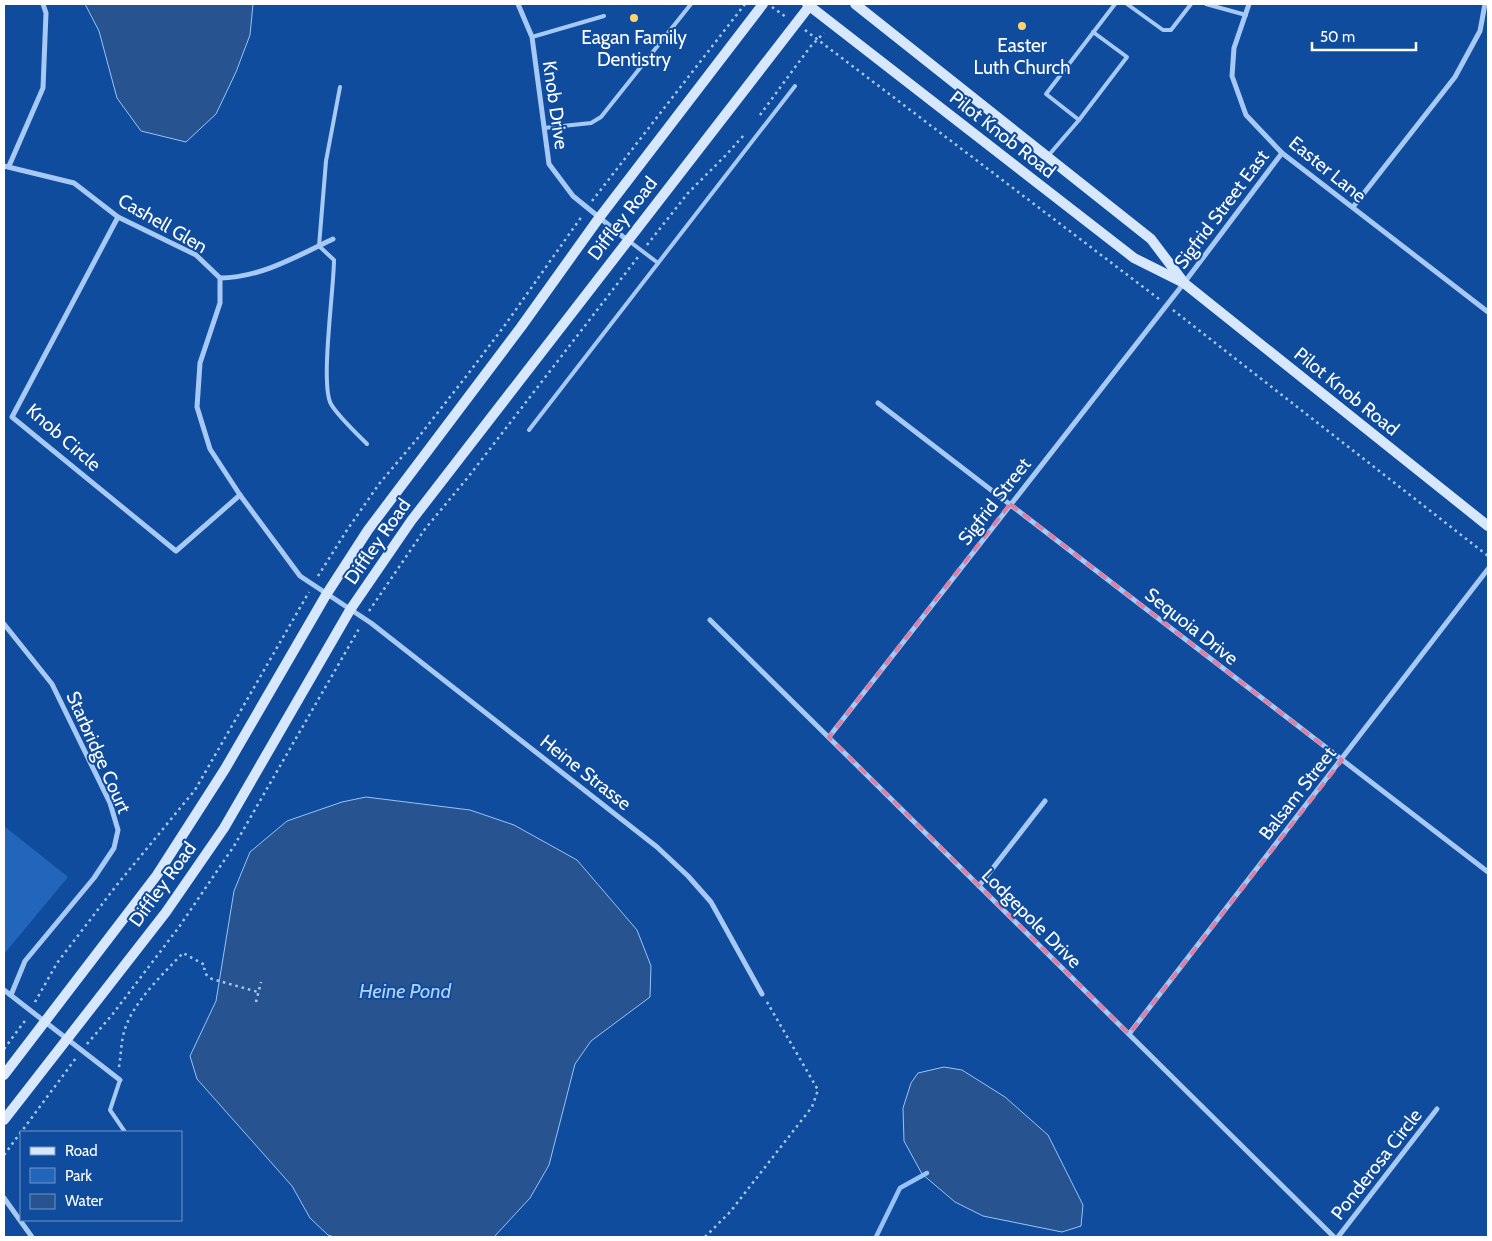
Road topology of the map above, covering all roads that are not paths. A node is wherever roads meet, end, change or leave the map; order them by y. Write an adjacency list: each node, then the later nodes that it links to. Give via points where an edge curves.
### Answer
1 (43, 4): 23 (street, via 46,13 44,88)
2 (518, 4): 16 (street, Knob Drive)
3 (691, 4): 20 (lane, via 600,117 591,123)
4 (765, 4): 26 (main road, Diffley Road)
5 (809, 4): 28 (main road, Diffley Road); 32 (main road, Pilot Knob Road, via 1134,258)
6 (855, 4): 22 (main road, Pilot Knob Road)
7 (1115, 4): 15 (lane)
8 (1127, 4): 9 (lane, via 1164,30 1171,30)
9 (1191, 4)
10 (1206, 4): 13 (lane)
11 (1249, 4): 13 (street, Easter Lane)
12 (1485, 4): 24 (street, via 1480,31 1455,77)
13 (1246, 15): 21 (street, Easter Lane, via 1234,48 1232,76 1246,115)
14 (604, 16): 16 (lane)
15 (1093, 32): 19 (lane, via 1046,94); 19 (lane, via 1127,57)
16 (532, 37): 20 (street, Knob Drive)
17 (795, 86): 30 (lane)
18 (340, 87): 29 (lane, via 326,161)
19 (1078, 120): 22 (lane)
20 (544, 128): 26 (street, Knob Drive, via 549,164 573,196)
21 (1282, 152): 24 (street, Easter Lane); 32 (street, Sigfrid Street East)
22 (1048, 157): 32 (main road, Pilot Knob Road, via 1151,239)
23 (6, 166): 25 (street, Cashell Glen, via 74,183)
24 (1353, 208): 33 (street, Easter Lane)
25 (118, 217): 31 (street, Cashell Glen, via 196,255); 37 (street, Knob Circle, via 12,416 176,551)
26 (598, 218): 28 (street, Knob Drive); 41 (main road, Diffley Road, via 521,327 368,530)
27 (333, 239): 29 (street)
28 (627, 240): 30 (lane); 42 (main road, Diffley Road, via 411,520)
29 (319, 246): 31 (street, via 264,270 234,278); 36 (lane, via 334,260 327,390 331,404)
30 (658, 263): 35 (lane)
31 (220, 278): 37 (street, via 220,304 200,363 197,407 210,449)
32 (1184, 283): 38 (street, Sigfrid Street); 39 (main road, Pilot Knob Road)
33 (1488, 312)
34 (878, 403): 38 (street, Sequoia Drive)
35 (529, 430)
36 (368, 444)
37 (240, 495): 41 (street, via 300,576)
38 (1010, 504): 45 (street, Sigfrid Street); 46 (street, Sequoia Drive)
39 (1488, 526)
40 (1488, 569): 46 (street, Balsam Street)
41 (326, 594): 42 (street); 53 (main road, Diffley Road, via 225,769 157,875)
42 (350, 610): 51 (street, Heine Strasse, via 657,847 711,902); 55 (main road, Diffley Road, via 224,828 166,912)
43 (710, 620): 45 (street, Lodgepole Drive)
44 (4, 624): 52 (street, Starbridge Court, via 52,684 110,803 118,830 114,848 94,878 25,961)
45 (828, 737): 49 (street, Lodgepole Drive)
46 (1342, 760): 48 (street, Sequoia Drive); 54 (street, Balsam Street)
47 (1045, 800): 49 (street)
48 (1488, 872)
49 (979, 886): 54 (street, Lodgepole Drive)
50 (4, 990): 52 (street)
51 (762, 994)
52 (11, 995): 53 (street)
53 (45, 1022): 55 (street); 56 (main road, Diffley Road)
54 (1129, 1034): 65 (street, Lodgepole Drive)
55 (66, 1038): 57 (street); 59 (main road, Diffley Road)
56 (4, 1075)
57 (119, 1079): 60 (lane, via 110,1110)
58 (1437, 1109): 66 (street, Ponderosa Circle)
59 (4, 1120)
60 (124, 1131)
61 (4, 1198): 62 (street)
62 (20, 1220)
63 (21, 1221): 64 (street)
64 (32, 1237)
65 (1334, 1237)
66 (1338, 1237)

